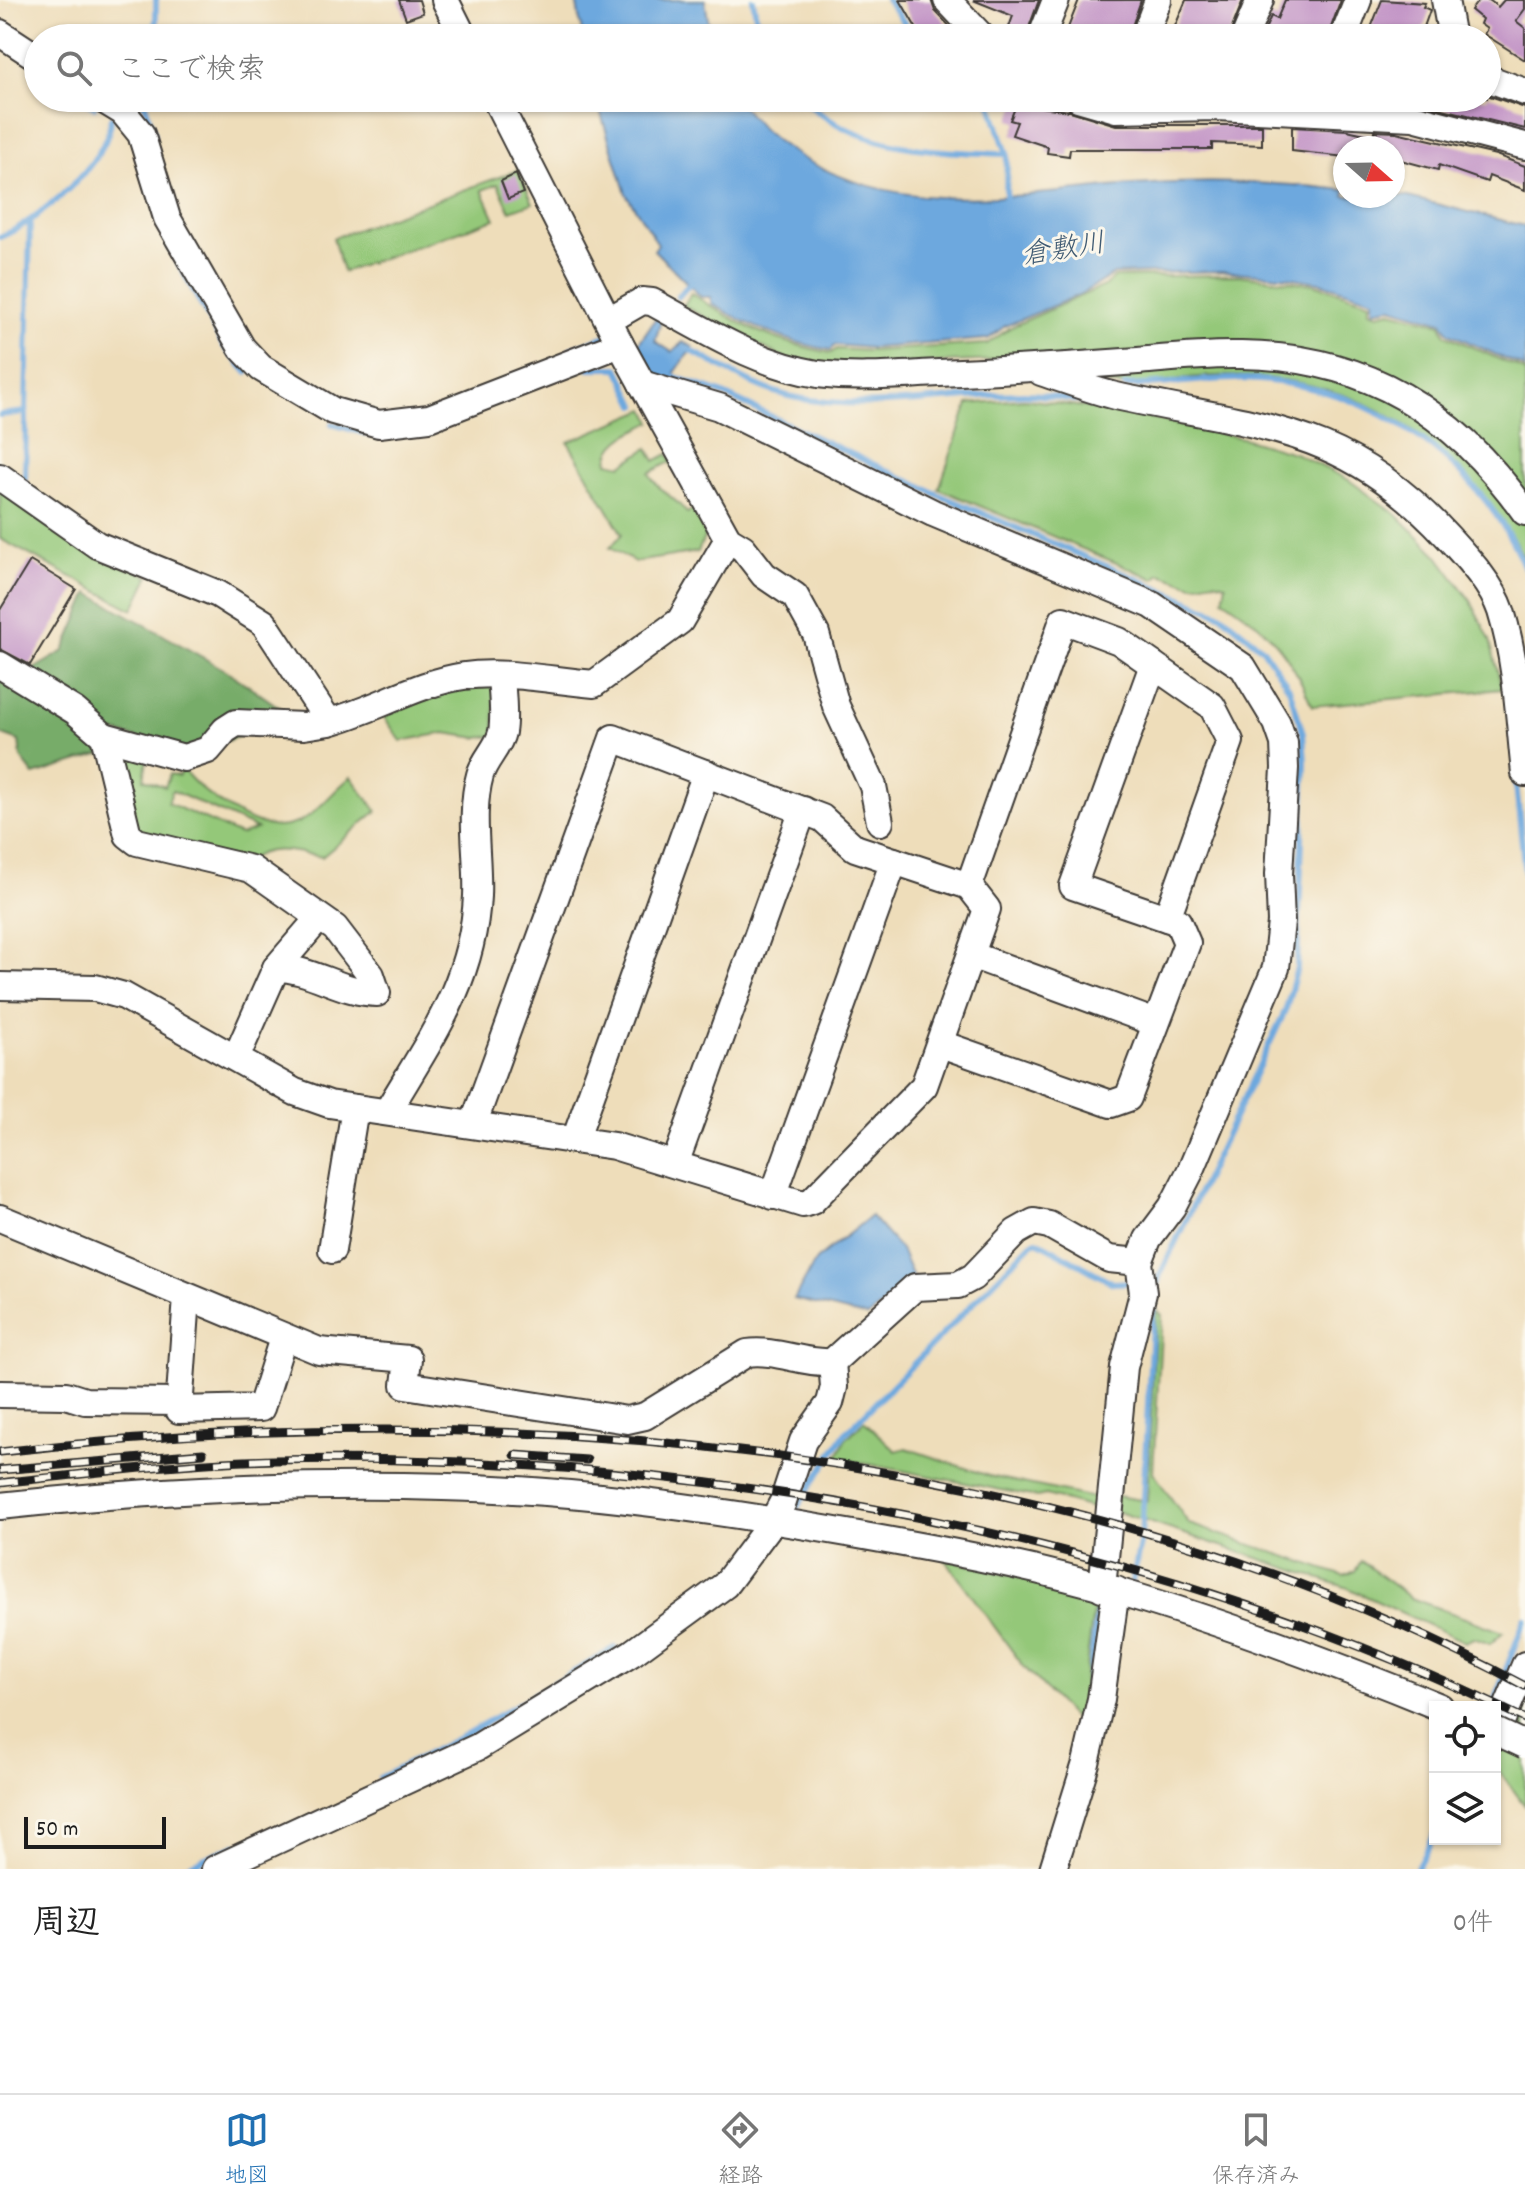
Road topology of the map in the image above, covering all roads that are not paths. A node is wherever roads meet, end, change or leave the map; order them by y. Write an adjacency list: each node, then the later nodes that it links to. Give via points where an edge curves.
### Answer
1 (445, 0): 8 (street)
2 (947, 0): 9 (street)
3 (1056, 0): 10 (street)
4 (1158, 0): 11 (street)
5 (1260, 0): 12 (street)
6 (1358, 0): 13 (street)
7 (1445, 0): 14 (street)
8 (457, 24)
9 (970, 24)
10 (1047, 24)
11 (1149, 24)
12 (1250, 24)
13 (1349, 24)
14 (1449, 24)
15 (0, 33): 16 (street)
16 (24, 49)
17 (1501, 83): 18 (street)
18 (1525, 92)
19 (118, 112): 23 (street, via 141,134 167,218 231,333 261,368 333,411 379,424 429,418)
20 (502, 112): 23 (street)
21 (1428, 112): 22 (street)
22 (1525, 146)
23 (615, 332): 24 (street, via 642,301 735,346 820,374); 25 (street)
24 (1031, 369): 27 (street, via 1240,354 1291,358 1333,369 1408,397 1449,426 1494,468); 35 (street, via 1113,395 1243,419 1319,442 1356,460 1431,518 1472,563 1500,607 1513,658)
25 (642, 384): 28 (street); 56 (street, via 719,407 933,513 1152,605 1243,667 1268,704 1284,743 1285,768 1276,968 1191,1170 1148,1239)
26 (0, 477): 32 (street, via 97,545 218,594 264,623)
27 (1525, 512)
28 (728, 539): 31 (street, via 680,621 594,684); 37 (street, via 743,548 764,575 795,596 816,634 836,706 873,786)
29 (0, 665): 33 (street, via 75,711)
30 (1153, 665): 39 (street, via 1119,641 1063,620); 41 (street, via 1212,706 1230,741); 41 (street, via 1073,886)
31 (501, 677): 32 (street, via 433,683); 49 (street, via 502,733 480,774 474,838 478,893 466,971)
32 (329, 722): 33 (street, via 236,723 208,750 184,758)
33 (104, 736): 40 (street, via 128,835 137,842 251,869)
34 (706, 773): 36 (street); 50 (street, via 613,738); 51 (street)
35 (1525, 773)
36 (803, 810): 38 (street, via 822,818 855,848); 52 (street)
37 (880, 822)
38 (894, 861): 39 (street); 53 (street)
39 (969, 886): 42 (street, via 987,909)
40 (319, 918): 43 (street); 43 (street, via 353,951 377,993 363,993 296,968)
41 (1167, 918): 45 (street, via 1178,922 1187,943)
42 (971, 955): 45 (street); 46 (street)
43 (276, 968): 47 (street)
44 (0, 986): 47 (street, via 95,988 124,996)
45 (1156, 1023): 46 (street, via 1128,1098 1111,1104)
46 (941, 1044): 53 (street, via 924,1086 812,1201 803,1204)
47 (236, 1058): 48 (street, via 295,1092)
48 (355, 1108): 49 (street); 55 (street)
49 (387, 1112): 50 (street)
50 (473, 1125): 51 (street)
51 (575, 1140): 52 (street)
52 (675, 1164): 53 (street)
53 (773, 1196)
54 (0, 1218): 57 (street)
55 (332, 1250)
56 (1141, 1274): 59 (street, via 1034,1222 1016,1232 973,1277 958,1285 915,1287); 64 (street, via 1124,1367)
57 (187, 1297): 58 (street); 61 (street)
58 (283, 1338): 59 (street, via 319,1351 408,1359 405,1385 627,1420 645,1416 747,1353); 61 (street, via 261,1408 179,1410)
59 (832, 1362): 63 (street, via 830,1403 803,1441)
60 (0, 1394): 61 (street)
61 (179, 1402)
62 (0, 1506): 63 (street, via 225,1487 392,1486 546,1492)
63 (783, 1522): 64 (street, via 962,1554); 70 (street, via 731,1578 632,1653 478,1747)
64 (1109, 1589): 66 (street, via 1317,1658); 71 (street, via 1101,1699)
65 (1525, 1665): 67 (street)
66 (1429, 1703)
67 (1501, 1719)
68 (1501, 1735): 69 (street, bridge)
69 (1525, 1745)
70 (215, 1869)
71 (1053, 1869)

